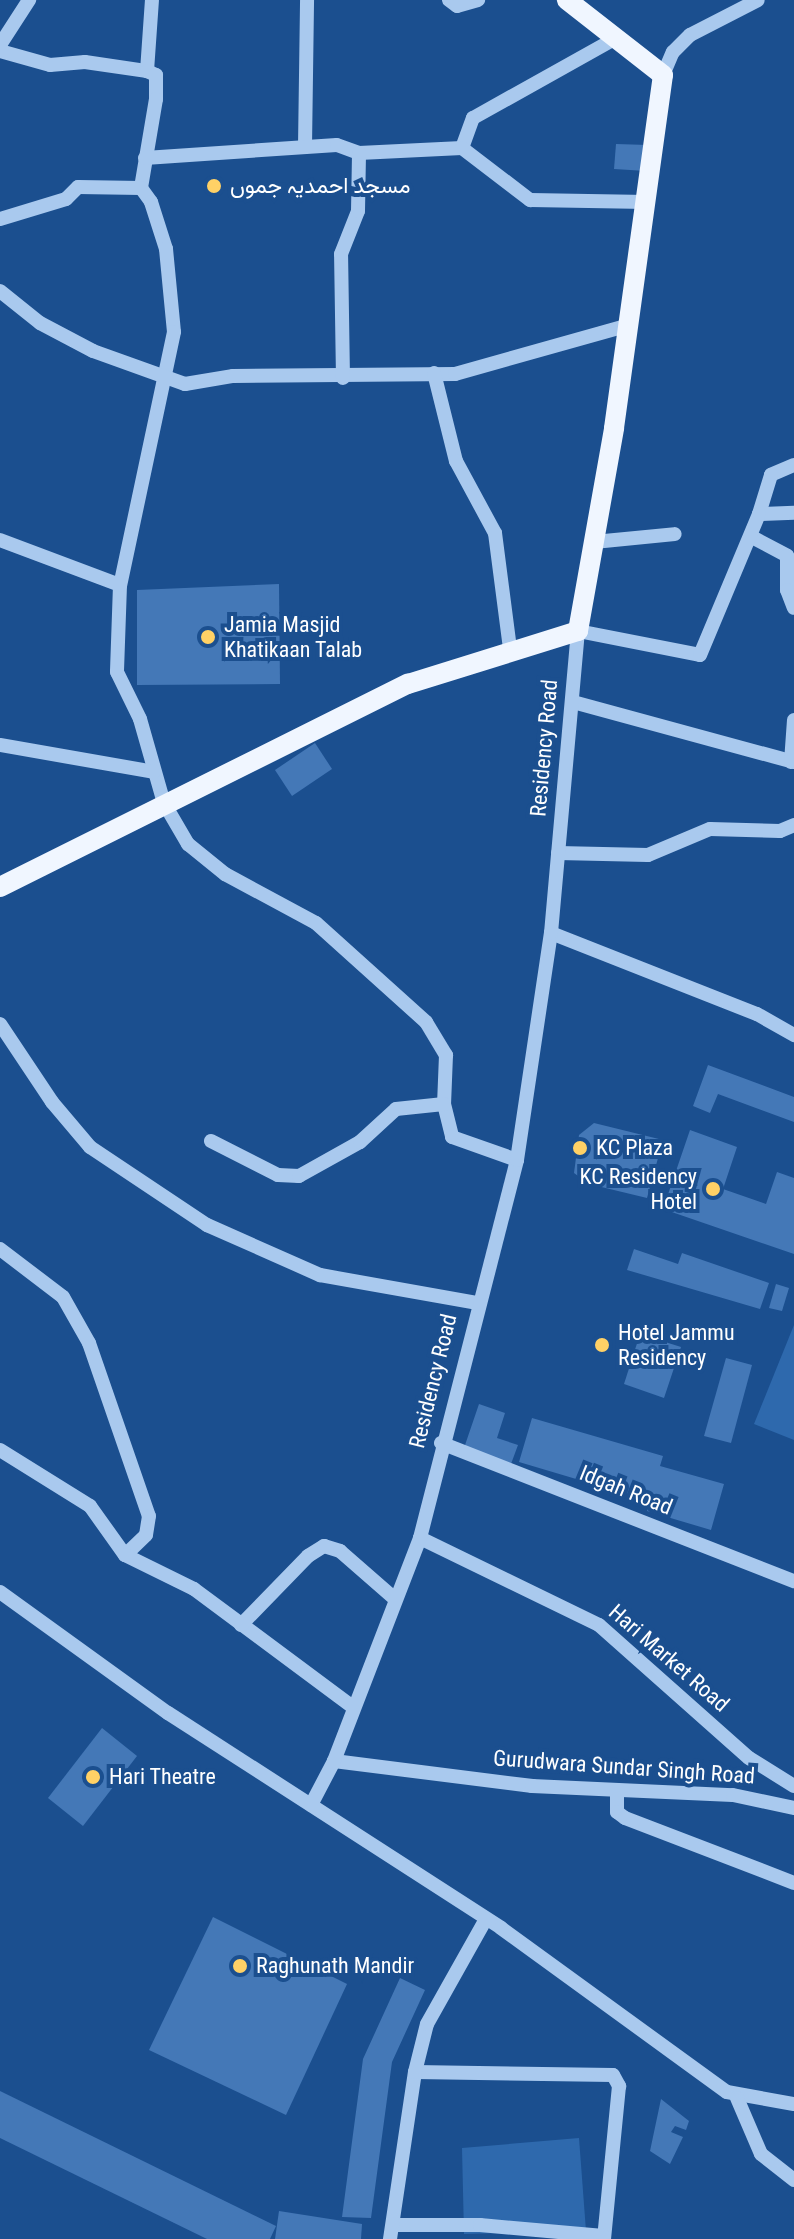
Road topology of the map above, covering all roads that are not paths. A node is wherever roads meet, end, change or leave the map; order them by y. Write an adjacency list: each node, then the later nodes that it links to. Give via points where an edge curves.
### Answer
1 (29, 0): 9 (street)
2 (152, 0): 11 (street)
3 (307, 0): 13 (street)
4 (449, 0): 5 (street, via 457,6)
5 (478, 0)
6 (567, 0): 8 (main road)
7 (758, 0): 12 (street, via 690,35 673,52)
8 (616, 38): 12 (main road); 14 (street, via 473,118)
9 (0, 45)
10 (0, 51): 11 (street, via 50,65 85,62)
11 (147, 71): 16 (street, via 157,79)
12 (663, 75): 18 (main road, Residency Road)
13 (305, 147): 15 (street, via 347,145); 16 (street)
14 (462, 148): 15 (street); 18 (street, via 530,200)
15 (359, 153): 23 (street, via 358,211 341,254)
16 (145, 158): 17 (street)
17 (141, 188): 19 (street, via 78,187 66,199); 24 (street, via 160,226 171,278 174,332)
18 (647, 202): 21 (main road, Residency Road)
19 (0, 219)
20 (0, 291): 24 (street, via 40,323)
21 (629, 325): 22 (street, via 469,372); 31 (main road, Residency Road)
22 (434, 373): 23 (street); 35 (street, via 456,461 495,533)
23 (343, 378): 24 (street, via 233,376 185,384)
24 (164, 380): 32 (street)
25 (794, 465): 27 (street, via 771,475)
26 (794, 513): 27 (street)
27 (759, 514): 29 (street)
28 (675, 534): 31 (street)
29 (752, 537): 33 (street, via 787,556 787,590); 34 (street, via 700,655)
30 (0, 540): 32 (street)
31 (594, 542): 34 (main road, Residency Road)
32 (120, 585): 40 (street, via 117,672 140,719)
33 (794, 608)
34 (578, 631): 35 (main road); 36 (street, Residency Road)
35 (510, 648): 41 (main road, via 408,684)
36 (573, 702): 39 (street); 43 (street, Residency Road)
37 (794, 720): 39 (street)
38 (0, 745): 40 (street)
39 (793, 762)
40 (154, 772): 41 (street)
41 (164, 803): 44 (main road); 48 (street, via 188,844 206,862 316,923 426,1022 446,1055)
42 (794, 825): 43 (street, via 780,831 710,829 648,855)
43 (558, 853): 45 (street, Residency Road)
44 (0, 887)
45 (551, 933): 47 (street, via 757,1014); 50 (street, Residency Road)
46 (0, 1024): 52 (street, via 52,1102 90,1147 207,1225 320,1275)
47 (794, 1035)
48 (444, 1104): 49 (street, via 396,1109 350,1149 299,1176 278,1175); 50 (street, via 452,1137)
49 (211, 1141)
50 (517, 1160): 52 (street, Residency Road)
51 (0, 1249): 56 (street, via 63,1297 89,1343 149,1516 146,1535)
52 (477, 1303): 53 (street, Residency Road)
53 (441, 1443): 55 (street, Residency Road); 57 (street, Idgah Road)
54 (0, 1450): 56 (street, via 90,1506)
55 (420, 1538): 59 (street, Residency Road); 63 (street, Hari Market Road, via 599,1625 749,1758)
56 (125, 1555): 60 (street, via 194,1589)
57 (794, 1581)
58 (0, 1592): 65 (street, via 168,1713)
59 (395, 1599): 60 (street, via 340,1551 324,1546); 61 (street, Residency Road)
60 (241, 1625): 61 (street)
61 (353, 1707): 62 (street, Residency Road)
62 (334, 1761): 64 (street, Gurudwara Sundar Singh Road, via 532,1786); 65 (street, Residency Road)
63 (794, 1786)
64 (617, 1790): 66 (street, Gurudwara Sundar Singh Road, via 733,1795); 67 (street, via 617,1812 625,1818)
65 (311, 1805): 68 (street)
66 (794, 1808)
67 (794, 1883)
68 (486, 1919): 69 (street, via 438,1999); 70 (street)
69 (415, 2072): 73 (street); 74 (street, via 613,2075 619,2086)
70 (737, 2098): 71 (street); 72 (street, via 761,2154)
71 (794, 2104)
72 (794, 2180)
73 (392, 2232): 74 (street, via 480,2225)
74 (604, 2238)

